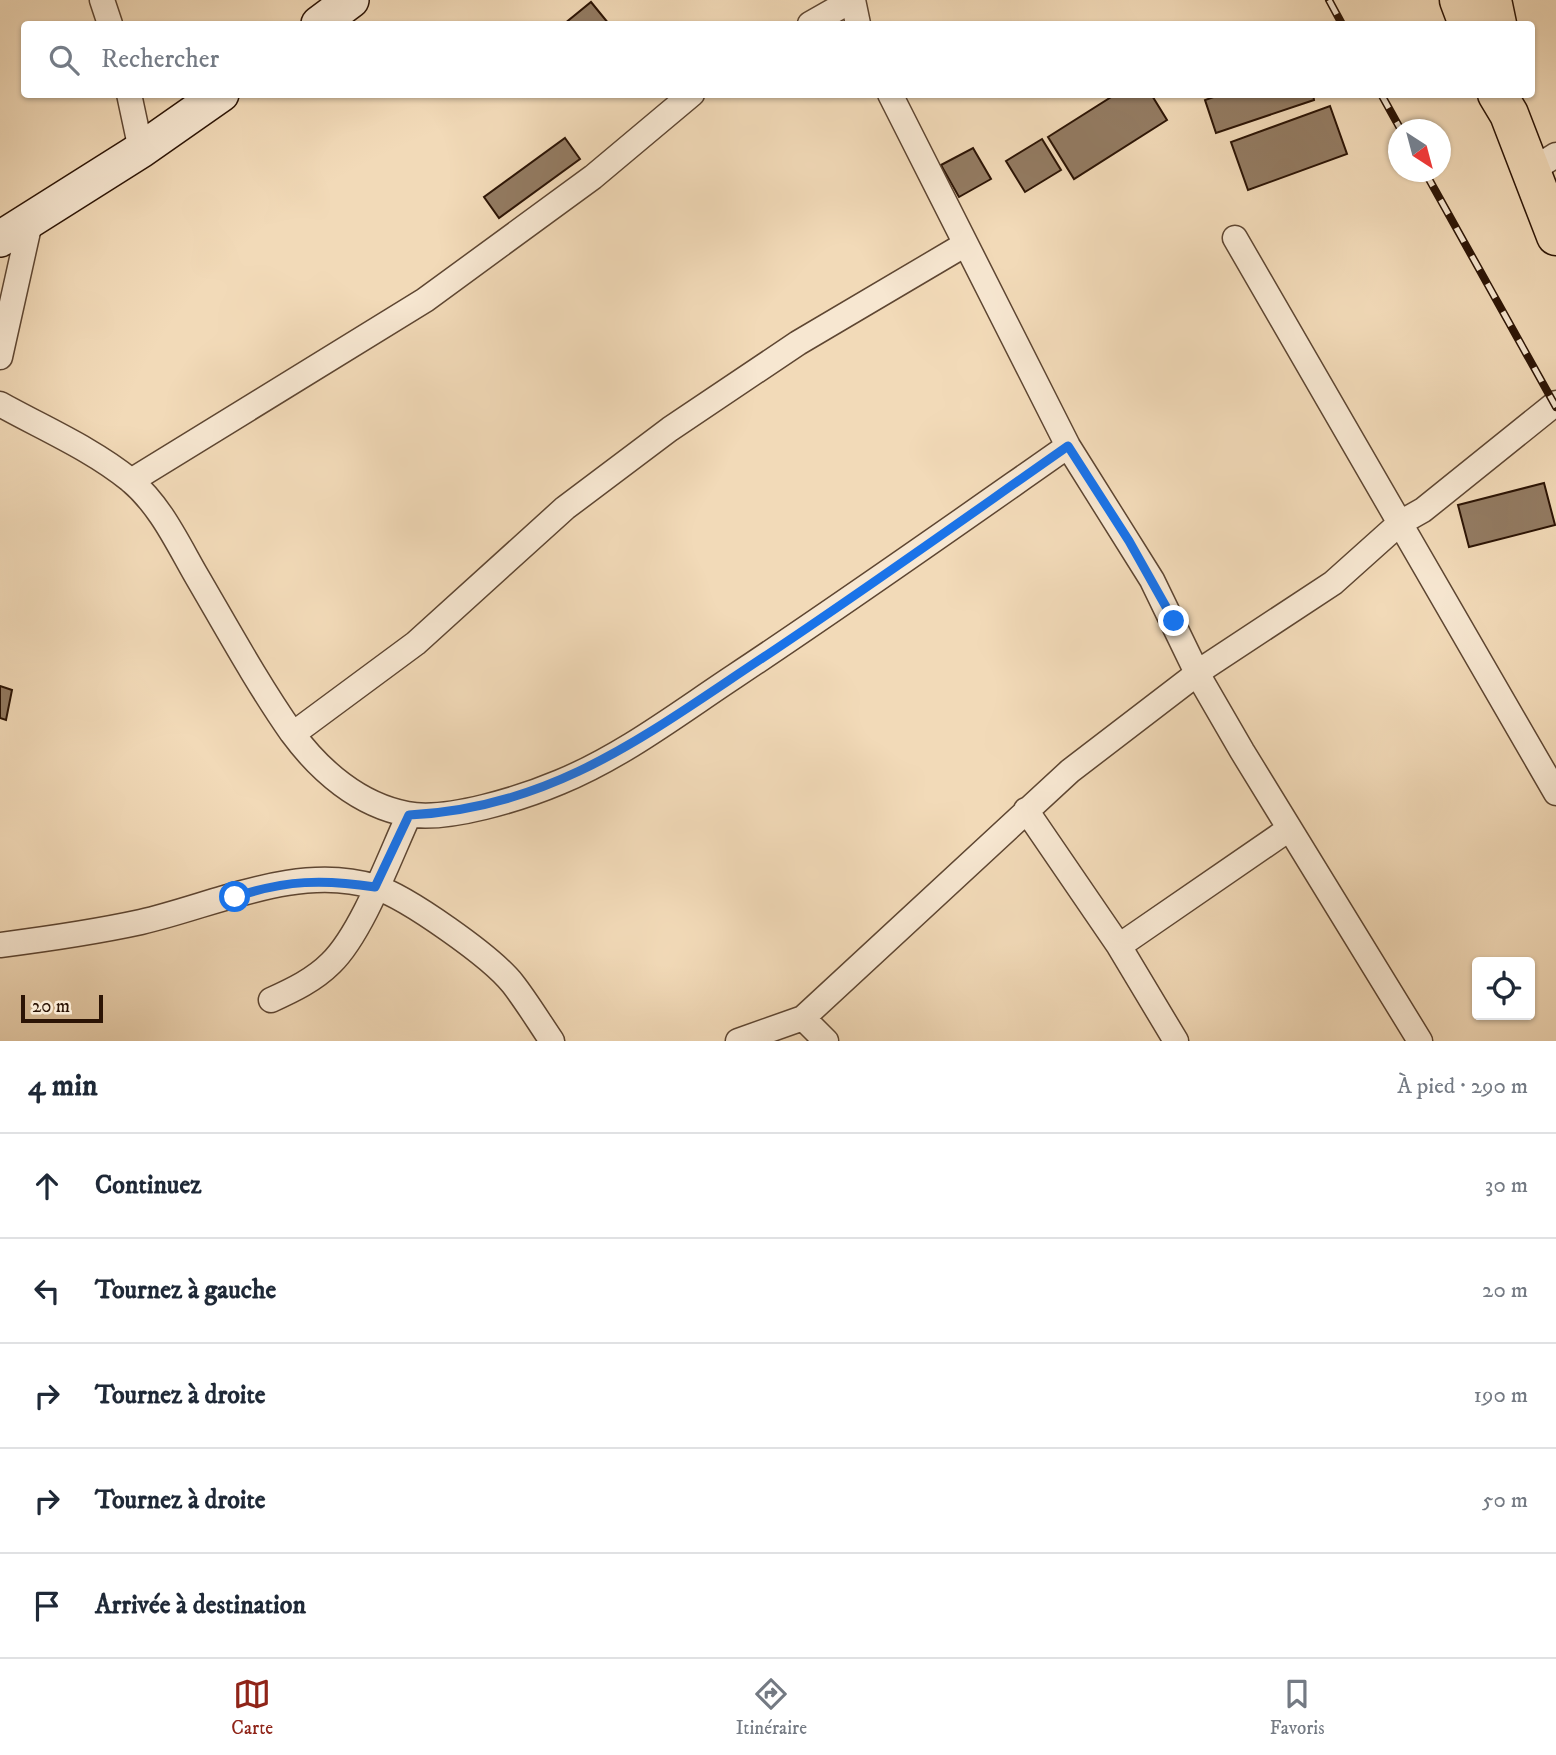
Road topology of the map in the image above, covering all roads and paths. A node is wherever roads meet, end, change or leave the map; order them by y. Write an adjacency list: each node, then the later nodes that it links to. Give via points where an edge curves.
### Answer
1 (102, 0): 6 (street)
2 (352, 0): 7 (main road)
3 (852, 0): 8 (street); 9 (street)
4 (1459, 0): 10 (highway)
5 (1492, 0): 11 (highway)
6 (109, 21)
7 (323, 21)
8 (815, 21)
9 (857, 21)
10 (1467, 21)
11 (1496, 21)
12 (130, 98): 17 (street)
13 (215, 98): 17 (main road)
14 (687, 98): 28 (street, via 593,177 425,300)
15 (892, 98): 23 (street)
16 (1504, 101): 18 (highway)
17 (141, 149): 19 (main road)
18 (1542, 164): 20 (highway)
19 (31, 218): 22 (main road); 24 (street)
20 (1556, 236)
21 (1235, 238): 29 (street)
22 (0, 239)
23 (964, 245): 27 (street); 31 (street, via 798,343 670,429 565,508 416,643)
24 (0, 356)
25 (1556, 403): 29 (street, via 1423,510)
26 (0, 404): 28 (street)
27 (1068, 446): 30 (street, via 1152,580); 34 (street, via 816,623 616,755 560,783 510,799 447,813)
28 (131, 481): 31 (street, via 160,513)
29 (1400, 523): 30 (street, via 1332,583); 32 (street)
30 (1198, 675): 33 (street, via 1146,710); 35 (street)
31 (293, 734): 34 (street, via 324,770 356,795)
32 (1556, 793)
33 (1026, 810): 38 (street); 40 (street)
34 (409, 815): 36 (street)
35 (1289, 828): 38 (street); 45 (street)
36 (375, 887): 37 (street, via 331,880 299,881 134,923); 39 (street, via 351,939 332,963 304,985); 41 (street, via 464,942 512,982)
37 (0, 945)
38 (1118, 946): 44 (street)
39 (271, 1000)
40 (803, 1018): 42 (street); 43 (street)
41 (552, 1041)
42 (738, 1041)
43 (826, 1041)
44 (1176, 1041)
45 (1420, 1041)

